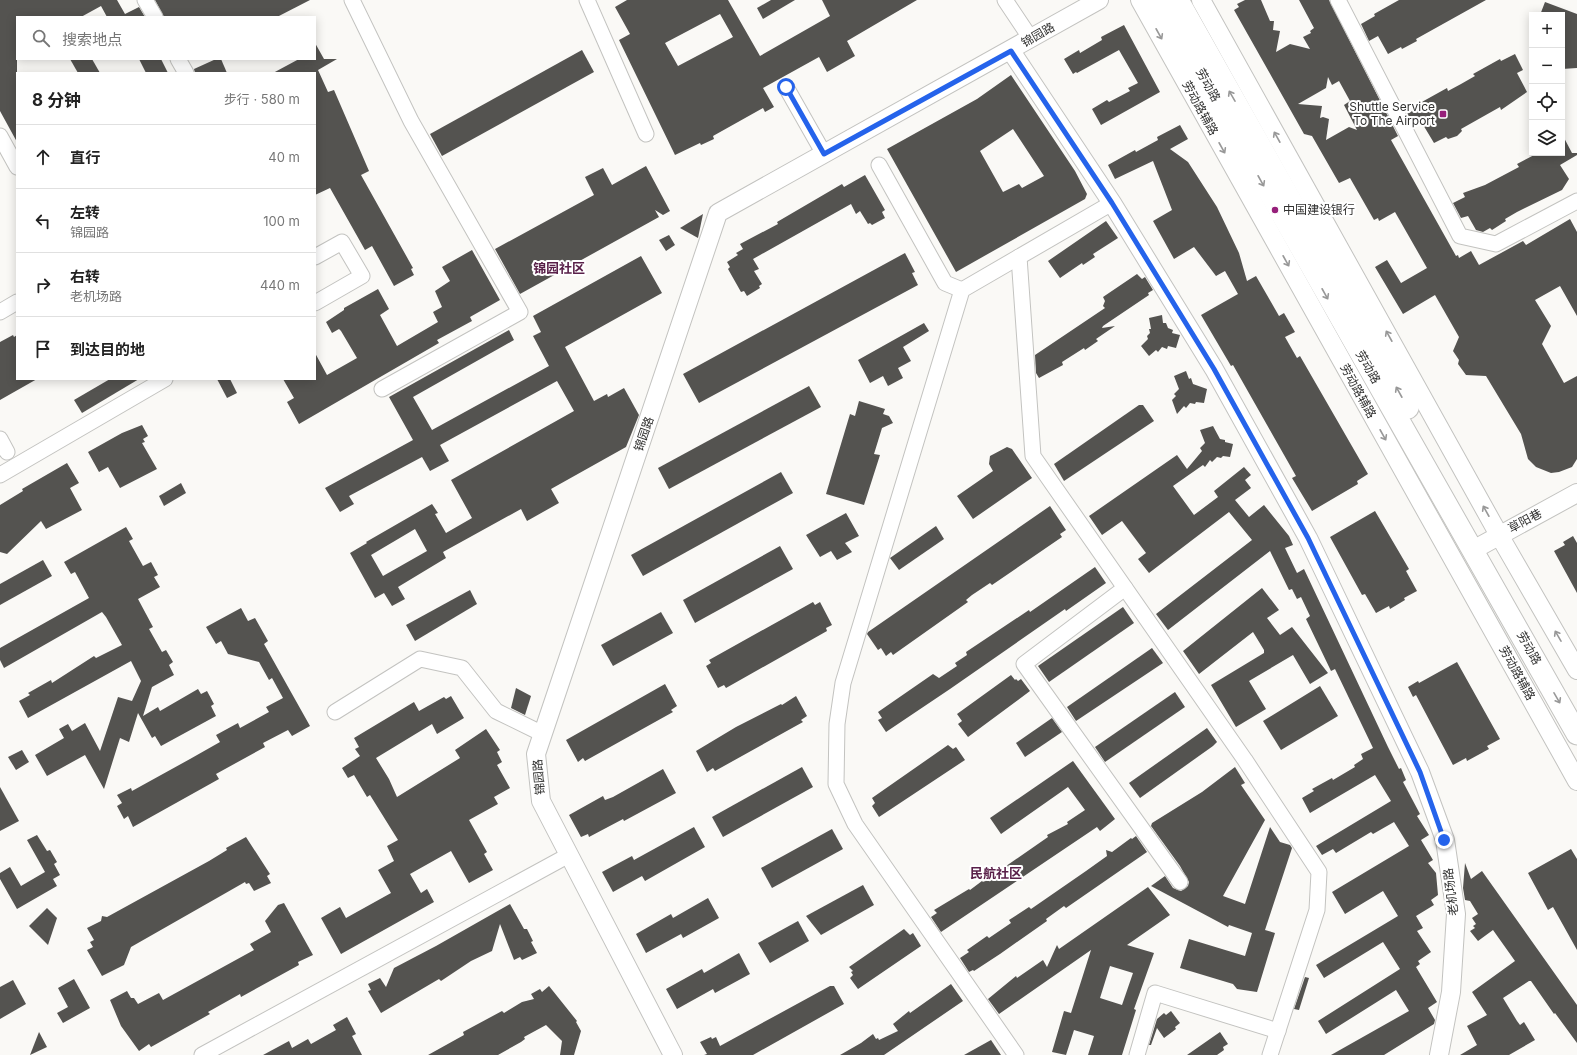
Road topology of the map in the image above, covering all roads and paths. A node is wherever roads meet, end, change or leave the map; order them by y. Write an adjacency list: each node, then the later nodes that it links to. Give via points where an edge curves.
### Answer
1 (145, 0): 11 (street)
2 (352, 0): 31 (street, via 411,121 520,312)
3 (587, 0): 17 (street)
4 (1005, 0): 12 (street)
5 (1099, 0): 12 (street, 锦园路)
6 (1140, 0): 41 (street, 劳动路辅路, one-way to 41)
7 (1160, 0): 34 (main road, 劳动路, one-way to 34, via 1328,300)
8 (1178, 0): 34 (main road, 劳动路, one-way to 8)
9 (1201, 0): 34 (street, one-way to 9)
10 (1338, 0): 23 (street, via 1460,236 1496,244)
11 (154, 16)
12 (1032, 39): 13 (street, 锦园路)
13 (1011, 51): 19 (street, 锦园路); 22 (street, 老机场路)
14 (179, 60): 15 (street)
15 (185, 72)
16 (786, 87): 19 (street)
17 (646, 134)
18 (0, 136): 21 (street)
19 (824, 154): 39 (street, 锦园路, via 718,213)
20 (879, 165): 26 (street, via 945,283)
21 (16, 166)
22 (1112, 203): 25 (street); 50 (street, 老机场路, via 1214,369 1308,538 1420,772 1444,840 1456,914 1451,992)
23 (1575, 206)
24 (316, 256): 27 (street, via 342,242 362,276)
25 (1019, 257): 26 (street); 35 (street, via 1033,456)
26 (962, 290): 47 (street, via 843,683 837,724 836,784 855,824)
27 (316, 302)
28 (16, 303): 29 (street)
29 (0, 312)
30 (163, 380): 32 (street)
31 (382, 389)
32 (0, 475)
33 (1577, 493): 34 (street, 草阳巷)
34 (1485, 543): 36 (street, one-way to 34); 37 (main road, 劳动路); 40 (main road, 劳动路, one-way to 40)
35 (1125, 588): 43 (street, via 1024,664); 44 (street, via 1245,760 1319,872 1317,910)
36 (1577, 670)
37 (1577, 706)
38 (335, 712): 39 (street, via 420,659 462,668 496,711)
39 (543, 734): 42 (street, 锦园路, via 536,754 541,800)
40 (1577, 734)
41 (1577, 782)
42 (569, 855): 45 (street); 46 (street, 锦园路)
43 (1180, 882)
44 (1278, 1031): 48 (street, via 1155,993); 49 (street)
45 (202, 1055)
46 (673, 1055)
47 (1016, 1055)
48 (1137, 1055)
49 (1270, 1055)
50 (1439, 1055)

